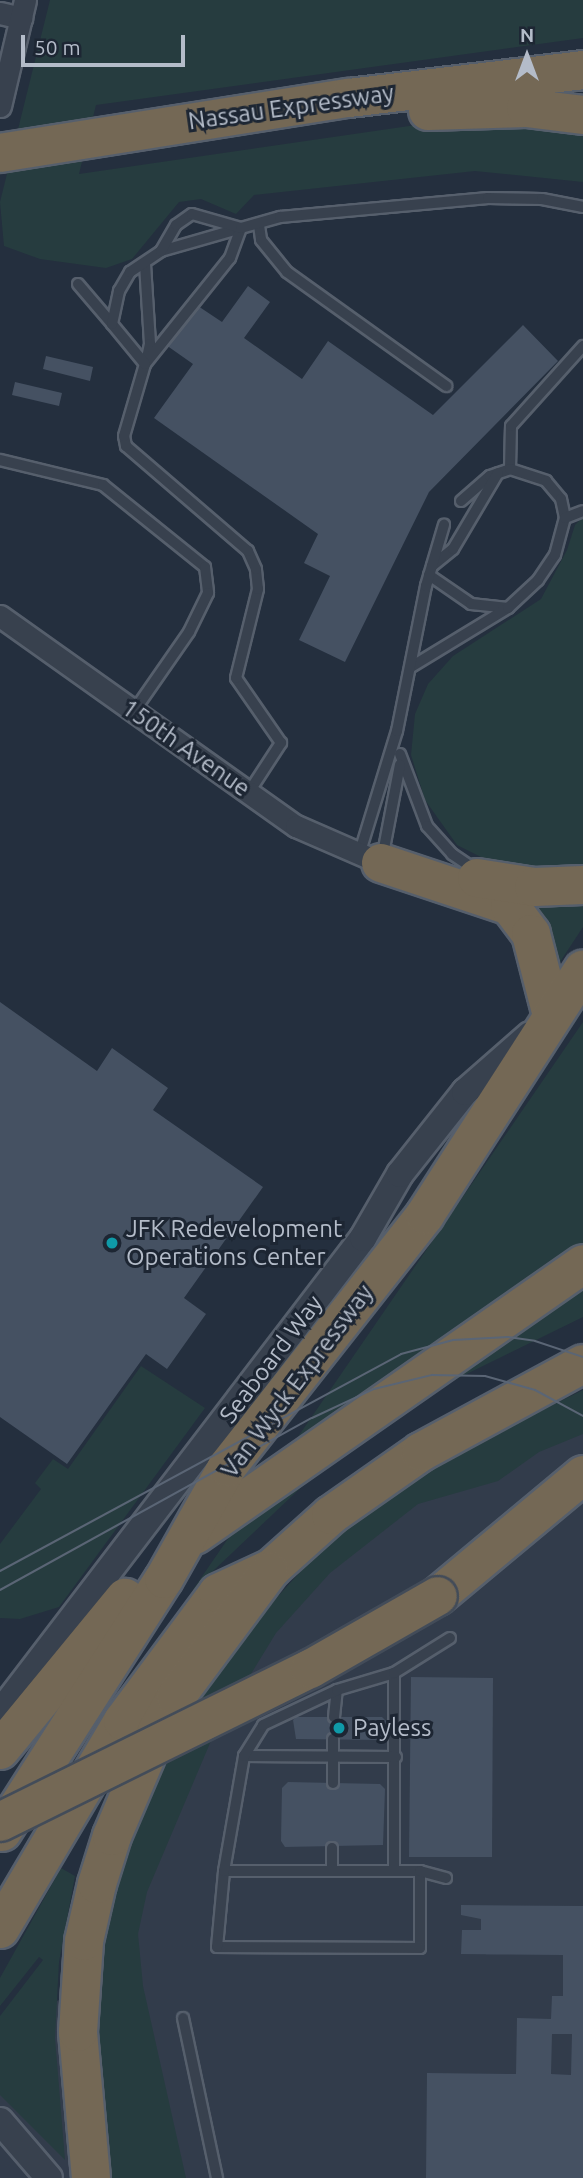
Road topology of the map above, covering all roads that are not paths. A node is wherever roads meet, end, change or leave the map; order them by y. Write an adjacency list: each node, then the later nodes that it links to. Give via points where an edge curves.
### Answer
1 (15, 10): 3 (street)
2 (583, 70): 5 (highway, Nassau Expressway)
3 (0, 106)
4 (583, 115): 5 (highway, via 499,108)
5 (167, 124): 6 (highway, Nassau Expressway)
6 (0, 153)
7 (583, 207): 8 (lane, via 542,199 488,198 280,217)
8 (259, 225): 9 (lane); 16 (lane, via 261,240 286,272)
9 (242, 228): 10 (lane); 10 (lane, via 192,214 176,225); 15 (lane, via 230,257)
10 (161, 251): 11 (lane)
11 (145, 264): 13 (lane, via 130,272 119,291); 15 (lane, via 150,344)
12 (78, 284): 13 (lane)
13 (112, 324): 15 (lane)
14 (583, 346): 18 (lane, via 512,426)
15 (145, 364): 31 (lane, via 124,436 126,446 248,551 256,569 258,589 236,678 281,743)
16 (446, 386)
17 (0, 460): 28 (lane, via 103,485 205,567 208,593 189,632)
18 (510, 468): 19 (lane); 22 (lane, via 546,481 561,499)
19 (498, 472): 20 (lane); 24 (lane, via 453,549)
20 (461, 501)
21 (583, 511): 22 (lane)
22 (565, 518): 25 (lane, via 555,555 538,580)
23 (444, 526): 24 (lane)
24 (430, 571): 25 (lane, via 471,604); 27 (lane)
25 (508, 608): 27 (lane)
26 (0, 616): 28 (street, 150th Avenue)
27 (411, 667): 29 (lane)
28 (134, 711): 31 (street, 150th Avenue)
29 (397, 731): 30 (lane); 32 (lane)
30 (400, 754): 32 (lane); 33 (lane, via 414,801 432,834 460,860)
31 (249, 792): 32 (street, 150th Avenue, via 310,834)
32 (370, 859): 33 (highway); 36 (highway, via 510,905 531,934)
33 (504, 883): 34 (highway)
34 (583, 886)
35 (583, 970): 36 (highway, Van Wyck Expressway)
36 (552, 1016): 39 (highway, Van Wyck Expressway, via 486,1127 425,1215); 46 (street, Seaboard Way, via 465,1092 400,1174 363,1238)
37 (583, 1264): 41 (highway)
38 (583, 1364): 42 (highway, via 390,1472 331,1515)
39 (227, 1467): 41 (highway, Van Wyck Expressway); 49 (highway)
40 (583, 1475): 54 (highway, bridge, via 438,1596 310,1668)
41 (189, 1539): 55 (highway, Van Wyck Expressway)
42 (272, 1568): 62 (highway, via 218,1593 169,1655 81,1788); 66 (highway, via 164,1720 122,1812 97,1884 84,1941 78,2032)
43 (450, 1638): 44 (lane)
44 (394, 1673): 45 (lane); 52 (lane)
45 (337, 1690): 47 (lane); 50 (lane, via 263,1725)
46 (1, 1711)
47 (334, 1717)
48 (333, 1739): 51 (lane)
49 (0, 1750)
50 (244, 1756): 51 (lane); 59 (lane)
51 (333, 1756): 52 (lane); 53 (lane)
52 (396, 1757): 58 (lane)
53 (333, 1783)
54 (0, 1822)
55 (0, 1835)
56 (332, 1848): 57 (lane)
57 (332, 1869): 58 (lane); 59 (lane)
58 (394, 1870): 60 (lane)
59 (224, 1871): 60 (lane, via 217,1947 393,1948 420,1948)
60 (420, 1871): 61 (lane)
61 (446, 1878)
62 (0, 1929)
63 (183, 2018): 67 (lane)
64 (0, 2121): 65 (street)
65 (48, 2178)
66 (91, 2178)
67 (217, 2178)

